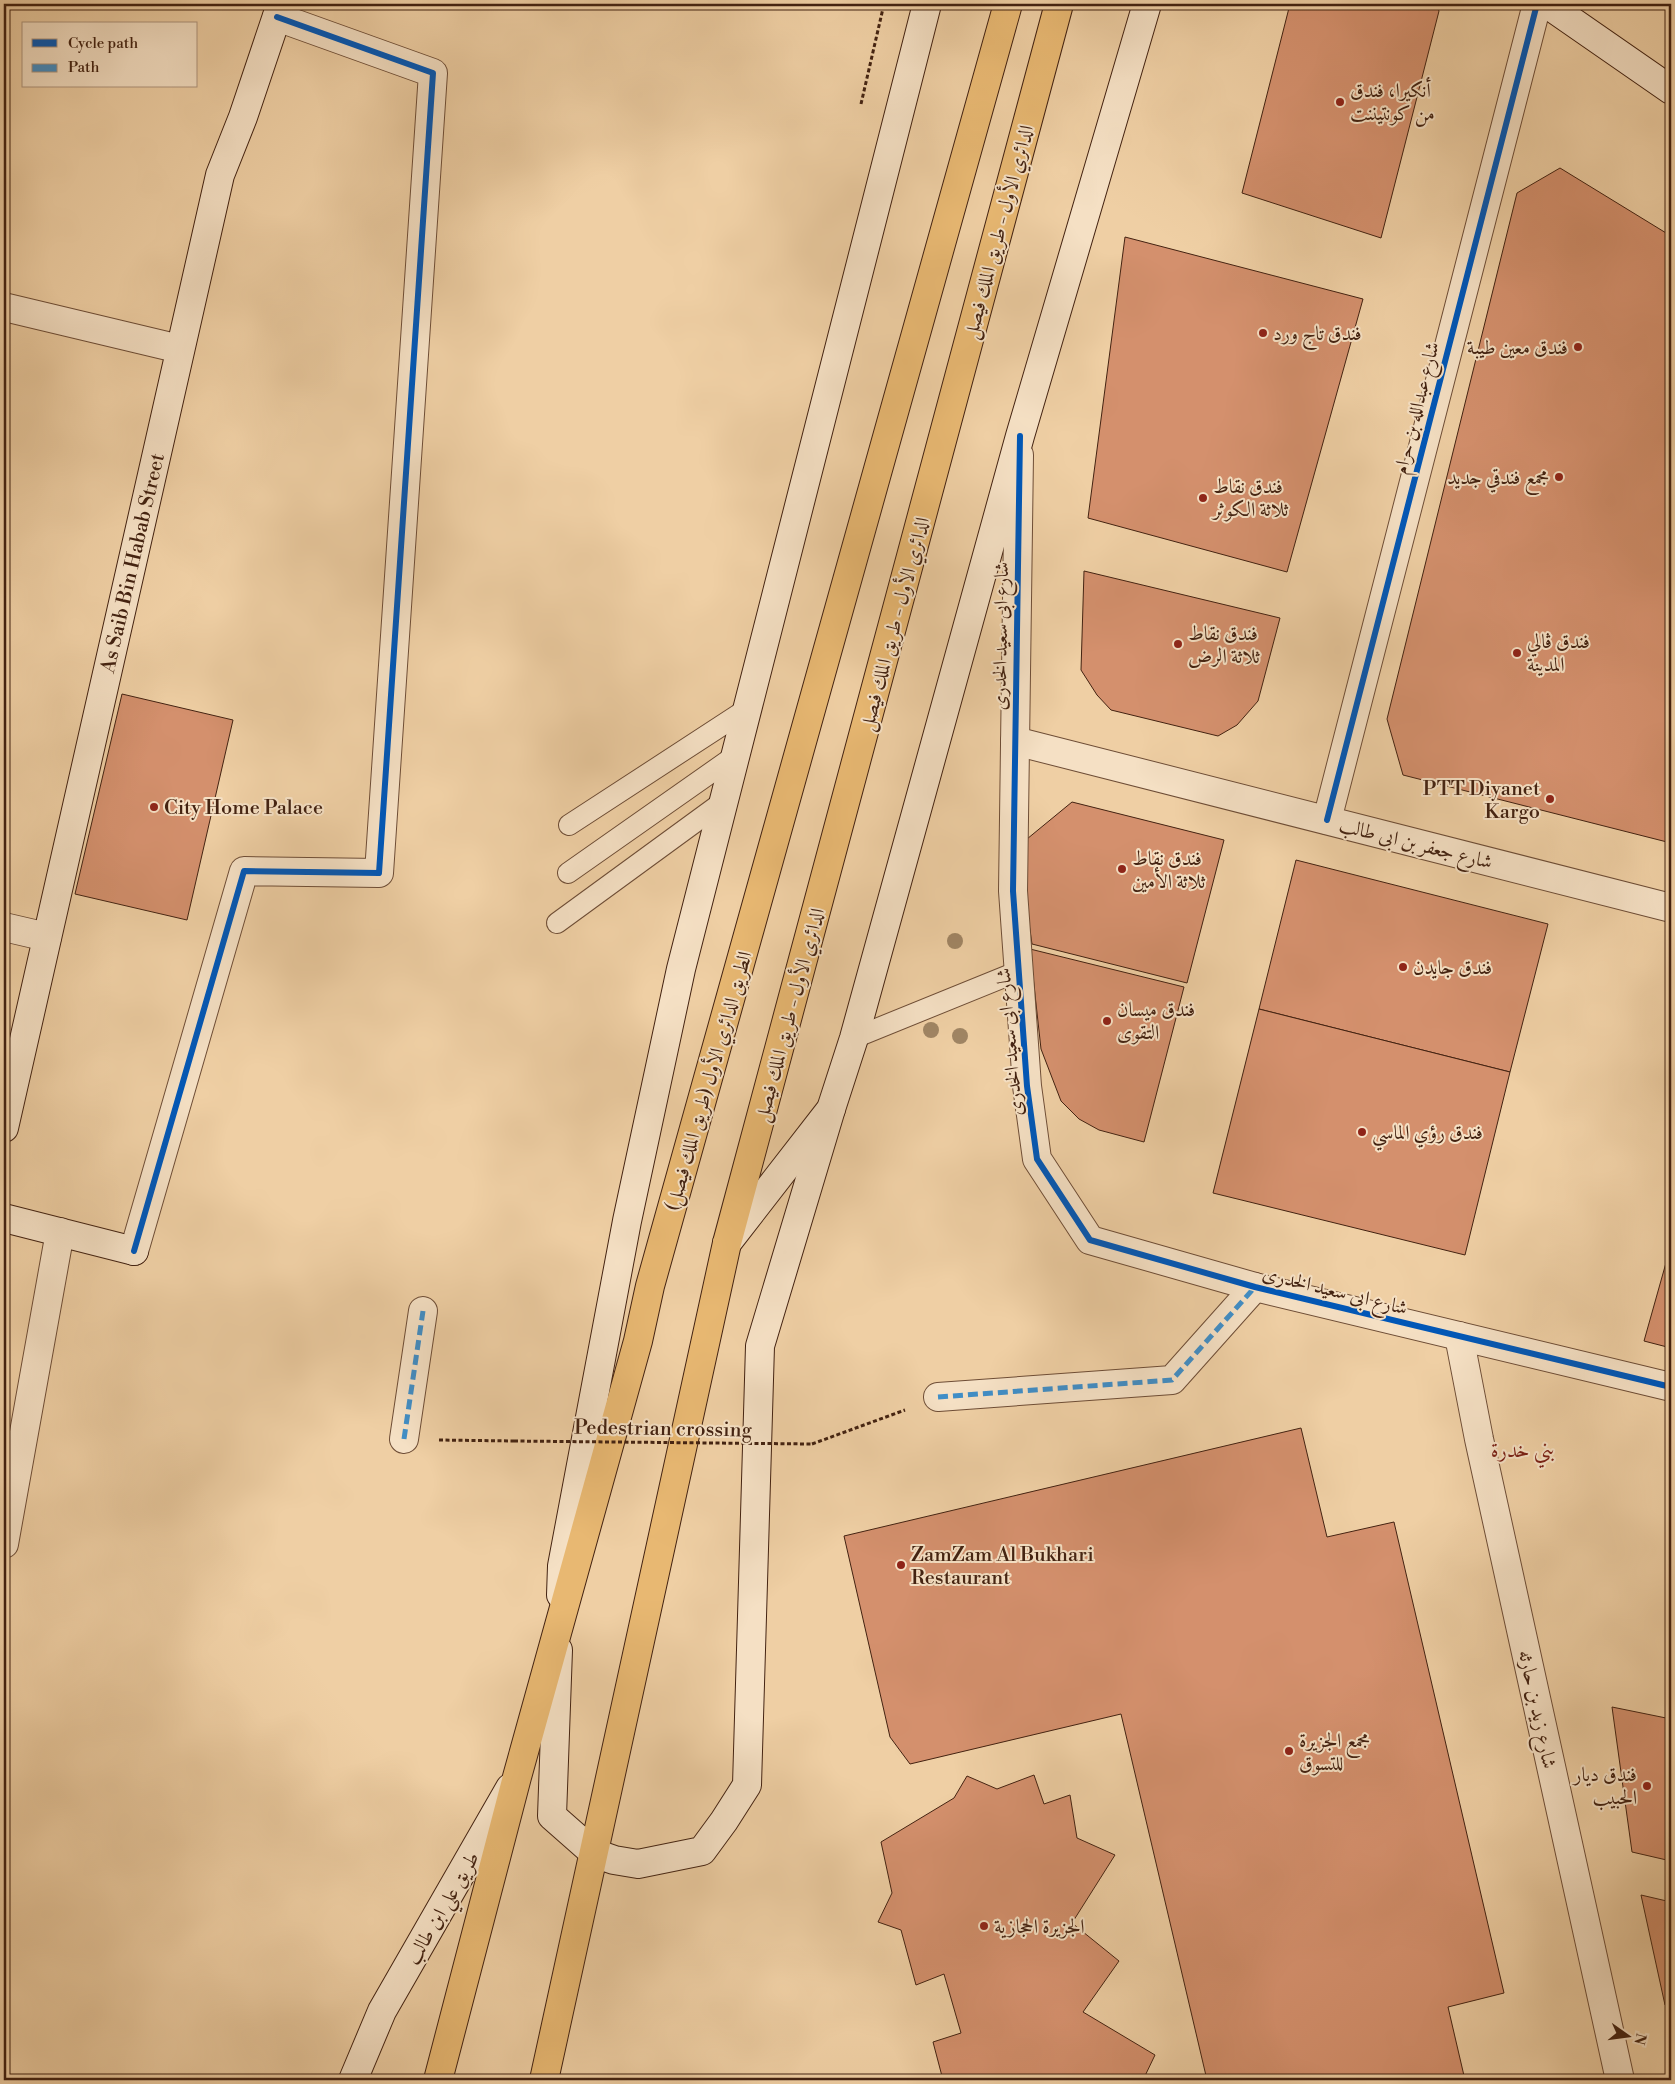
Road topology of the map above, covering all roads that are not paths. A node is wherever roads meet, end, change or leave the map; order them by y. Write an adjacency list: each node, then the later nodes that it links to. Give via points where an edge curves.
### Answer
1 (927, 4): 12 (street)
2 (1008, 4): 37 (highway, الطريق الدائري الأول (طريق الملك فيصل))
3 (1059, 4): 29 (highway, الدائري الأول - طريق الملك فيصل)
4 (1147, 4): 11 (street)
5 (1537, 4): 16 (street, شارع عبدالله بن حرام)
6 (1547, 4): 8 (street)
7 (279, 10): 10 (street, As Saib Bin Habab Street, via 220,175); 28 (street, via 433,73 380,872 244,870 134,1251)
8 (1671, 90)
9 (4, 307): 10 (street)
10 (180, 349): 22 (street, As Saib Bin Habab Street)
11 (1020, 436): 13 (street, شارع ابى سعيد الخدرى); 24 (street)
12 (747, 709): 14 (street); 17 (lane)
13 (1015, 741): 16 (street, شارع جعفر بن ابى طالب); 23 (street, شارع ابى سعيد الخدرى, via 1013,891)
14 (736, 755): 15 (street); 18 (lane)
15 (724, 801): 20 (lane); 37 (street, via 681,969 627,1221 562,1566)
16 (1327, 820): 19 (street, شارع جعفر بن ابى طالب)
17 (569, 826)
18 (568, 873)
19 (1671, 908)
20 (557, 923)
21 (4, 927): 22 (street)
22 (47, 937): 26 (street, As Saib Bin Habab Street)
23 (1019, 971): 24 (lane); 30 (street, شارع ابى سعيد الخدرى, via 1027,1086 1037,1159 1090,1240)
24 (854, 1038): 25 (street)
25 (831, 1109): 29 (street); 40 (street, via 760,1346 747,1785 702,1851 638,1864)
26 (4, 1128)
27 (4, 1218): 28 (street)
28 (60, 1232): 36 (street)
29 (727, 1243): 40 (highway, الدائري الأول - طريق الملك فيصل)
30 (1255, 1287): 32 (street, شارع ابى سعيد الخدرى); 34 (street, via 1172,1380)
31 (423, 1311): 35 (street)
32 (1459, 1336): 33 (street, شارع ابى سعيد الخدرى); 44 (street, شارع زيد بن حارثه)
33 (1671, 1388)
34 (938, 1397)
35 (404, 1439)
36 (4, 1544)
37 (559, 1623): 38 (street); 39 (highway, الطريق الدائري الأول (طريق الملك فيصل))
38 (553, 1753): 39 (street, طريق علي ابن طالب); 40 (street, via 552,1816)
39 (517, 1777): 41 (street, طريق علي ابن طالب, via 382,2011); 42 (highway, الطريق الدائري الأول (طريق الملك فيصل))
40 (594, 1853): 43 (highway, الدائري الأول - طريق الملك فيصل)
41 (353, 2080)
42 (438, 2080)
43 (544, 2080)
44 (1620, 2080)

